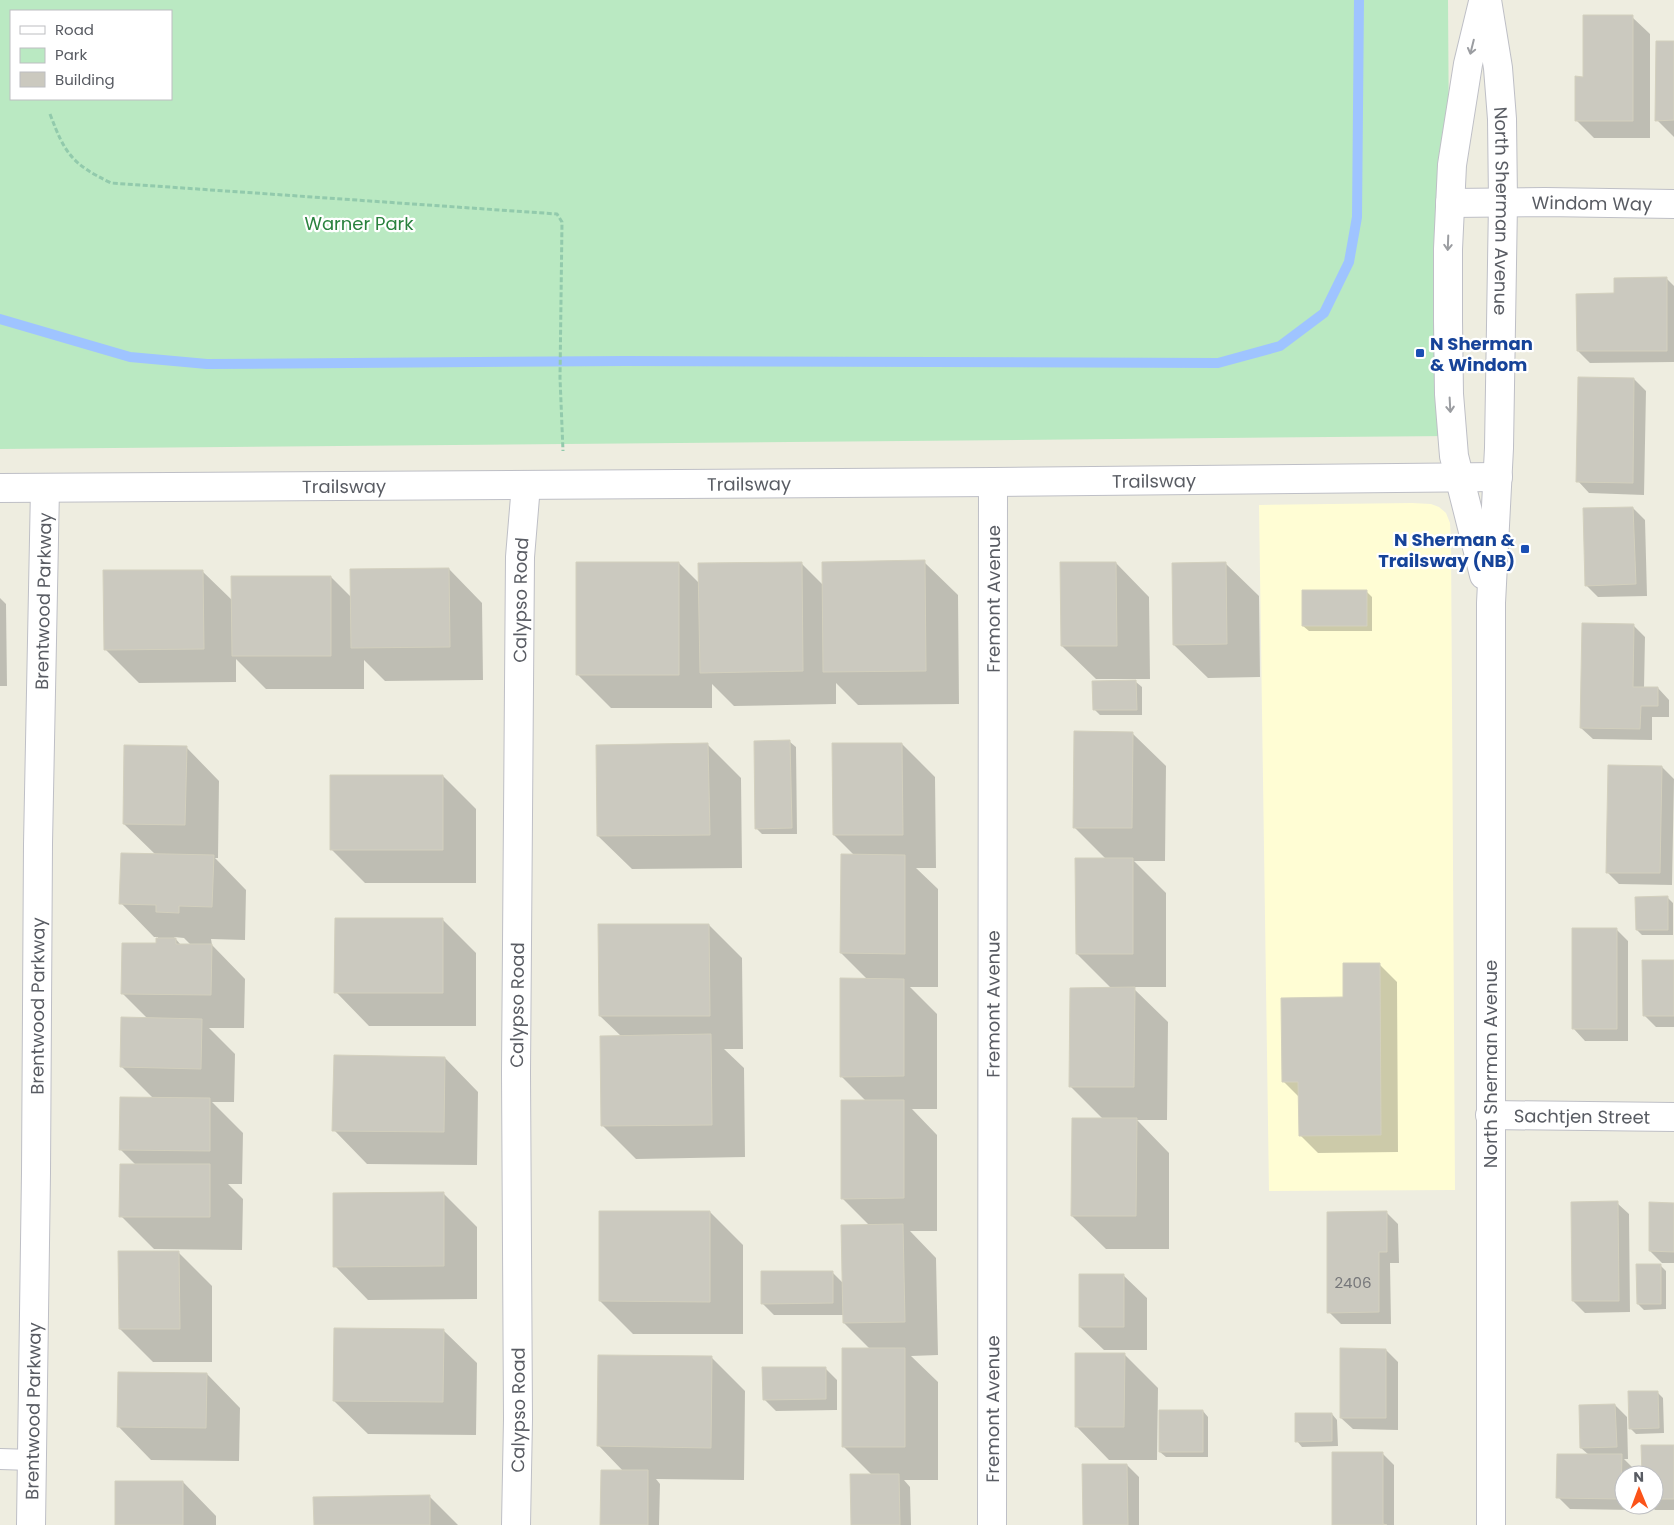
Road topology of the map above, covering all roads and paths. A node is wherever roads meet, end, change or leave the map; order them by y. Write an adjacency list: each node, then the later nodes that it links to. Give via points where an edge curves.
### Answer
1 (1485, 0): 3 (street, North Sherman Avenue, via 1498,68); 4 (street, North Sherman Avenue, one-way to 4, via 1468,64 1452,165)
2 (50, 114): 6 (path, via 65,150 75,162 111,184 557,214 562,222 560,378)
3 (1503, 202): 4 (street, Windom Way); 5 (street, Windom Way); 8 (street, North Sherman Avenue)
4 (1450, 203): 7 (street, North Sherman Avenue, one-way to 7, via 1450,394 1452,443)
5 (1674, 204)
6 (563, 451)
7 (1459, 477): 8 (street, Trailsway); 9 (street, Trailsway); 13 (street, North Sherman Avenue)
8 (1498, 477): 13 (street, North Sherman Avenue)
9 (993, 482): 10 (street, Trailsway); 20 (street, Fremont Avenue)
10 (526, 484): 12 (street, Trailsway); 19 (street, Calypso Road, via 520,566)
11 (0, 488): 12 (street, Trailsway)
12 (45, 488): 17 (street, Brentwood Parkway)
13 (1491, 603): 14 (street, North Sherman Avenue)
14 (1490, 1115): 15 (street, Sachtjen Street); 21 (street, North Sherman Avenue)
15 (1674, 1117)
16 (0, 1459): 17 (lane)
17 (32, 1460): 18 (street, Brentwood Parkway)
18 (31, 1525)
19 (516, 1525)
20 (992, 1525)
21 (1491, 1525)

